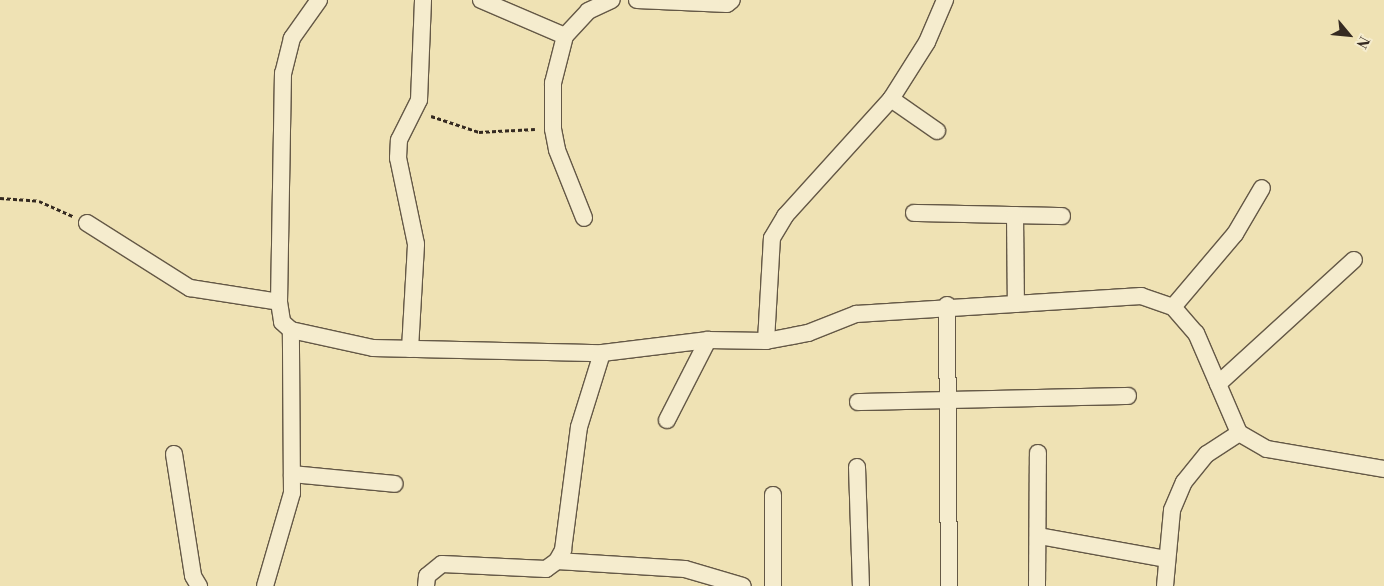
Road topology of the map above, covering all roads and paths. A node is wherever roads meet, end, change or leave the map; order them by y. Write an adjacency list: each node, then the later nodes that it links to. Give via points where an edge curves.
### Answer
1 (423, 0): 10 (street)
2 (481, 0): 8 (street)
3 (612, 0): 8 (street, via 588,11)
4 (637, 0): 5 (street, via 727,4)
5 (732, 0)
6 (945, 0): 9 (street, via 927,42)
7 (315, 1): 21 (street, via 292,38 282,72)
8 (565, 36): 11 (street, via 553,83)
9 (891, 99): 12 (street); 27 (street, via 785,216 772,238)
10 (415, 112): 11 (path, via 478,132); 28 (street, via 398,140 398,158 416,244)
11 (553, 129): 18 (street, via 556,150)
12 (937, 131)
13 (1262, 188): 24 (street, via 1235,234)
14 (0, 198): 19 (path, via 39,200)
15 (914, 213): 16 (street)
16 (1015, 215): 17 (street); 22 (street)
17 (1062, 216)
18 (584, 218)
19 (87, 223): 21 (street, via 190,288)
20 (1354, 260): 30 (street)
21 (279, 302): 25 (street, via 282,322)
22 (1016, 304): 23 (street); 24 (street, via 1141,296)
23 (947, 305): 27 (street, via 856,314 808,333); 32 (street)
24 (1173, 307): 30 (street, via 1196,333)
25 (290, 330): 28 (street, via 373,348); 40 (street)
26 (708, 340): 27 (street); 29 (street); 34 (street)
27 (766, 341)
28 (410, 349): 29 (street)
29 (602, 353): 45 (street, via 579,427 563,550)
30 (1218, 384): 35 (street)
31 (1128, 396): 32 (street)
32 (947, 399): 33 (street); 52 (street)
33 (858, 402)
34 (667, 420)
35 (1239, 433): 39 (street, via 1267,449); 44 (street, via 1207,454 1184,482 1172,510)
36 (1038, 453): 43 (street)
37 (174, 454): 46 (street, via 193,576)
38 (857, 467): 51 (street)
39 (1384, 469)
40 (292, 474): 41 (street); 47 (street, via 289,510)
41 (395, 484)
42 (773, 495): 50 (street)
43 (1038, 536): 44 (street); 53 (street)
44 (1167, 559): 54 (street)
45 (557, 561): 48 (street, via 546,569 442,564 427,576); 49 (street, via 677,568)
46 (199, 586)
47 (265, 586)
48 (426, 586)
49 (743, 586)
50 (773, 586)
51 (861, 586)
52 (949, 586)
53 (1038, 586)
54 (1165, 586)

